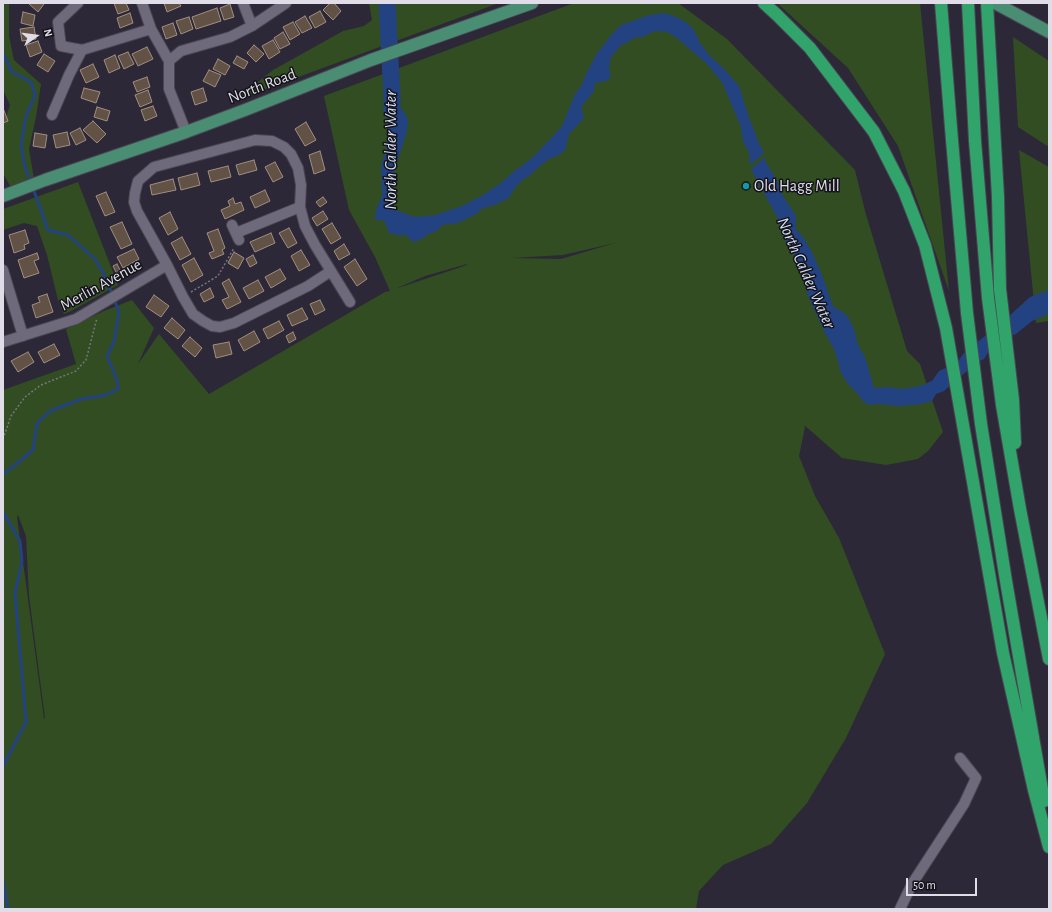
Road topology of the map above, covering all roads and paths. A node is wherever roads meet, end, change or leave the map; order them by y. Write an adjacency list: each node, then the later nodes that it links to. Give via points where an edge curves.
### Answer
1 (78, 3): 14 (street, via 58,22 62,46)
2 (142, 3): 12 (street)
3 (243, 3): 11 (street)
4 (286, 3): 11 (street)
5 (532, 3): 17 (main road, North Road, via 371,60)
6 (764, 3): 34 (highway, via 810,48 874,132 904,191 925,245 946,328 1003,653)
7 (941, 3): 33 (highway, via 967,313 981,424)
8 (968, 3): 29 (highway, via 975,141 988,298)
9 (987, 3): 29 (highway)
10 (995, 3): 13 (main road)
11 (252, 26): 15 (street, via 230,37 180,51)
12 (151, 29): 14 (street); 15 (street)
13 (1049, 32)
14 (82, 50): 16 (street)
15 (170, 61): 17 (street, via 169,89)
16 (52, 115)
17 (186, 132): 18 (main road, North Road)
18 (9, 194)
19 (300, 207): 20 (street); 21 (street, via 301,185 298,168 291,154 272,141 255,140 154,167 138,181 134,202); 23 (street, via 305,226)
20 (236, 232): 24 (path, via 218,276)
21 (167, 265): 24 (street); 26 (street, Merlin Avenue)
22 (3, 270): 27 (street)
23 (331, 271): 24 (street, via 301,290 234,323 220,327 212,326 193,314); 25 (street)
24 (183, 297)
25 (350, 302)
26 (103, 303): 27 (street, Merlin Avenue, via 76,319); 30 (path, via 86,360 76,371 41,385 25,397 11,416)
27 (23, 336): 28 (street, Merlin Avenue)
28 (3, 342)
29 (1007, 402): 31 (highway, via 1020,509)
30 (3, 439)
31 (1049, 659)
32 (960, 758): 35 (street, via 976,778 964,804 912,884)
33 (1049, 828)
34 (1049, 847)
35 (900, 909)

